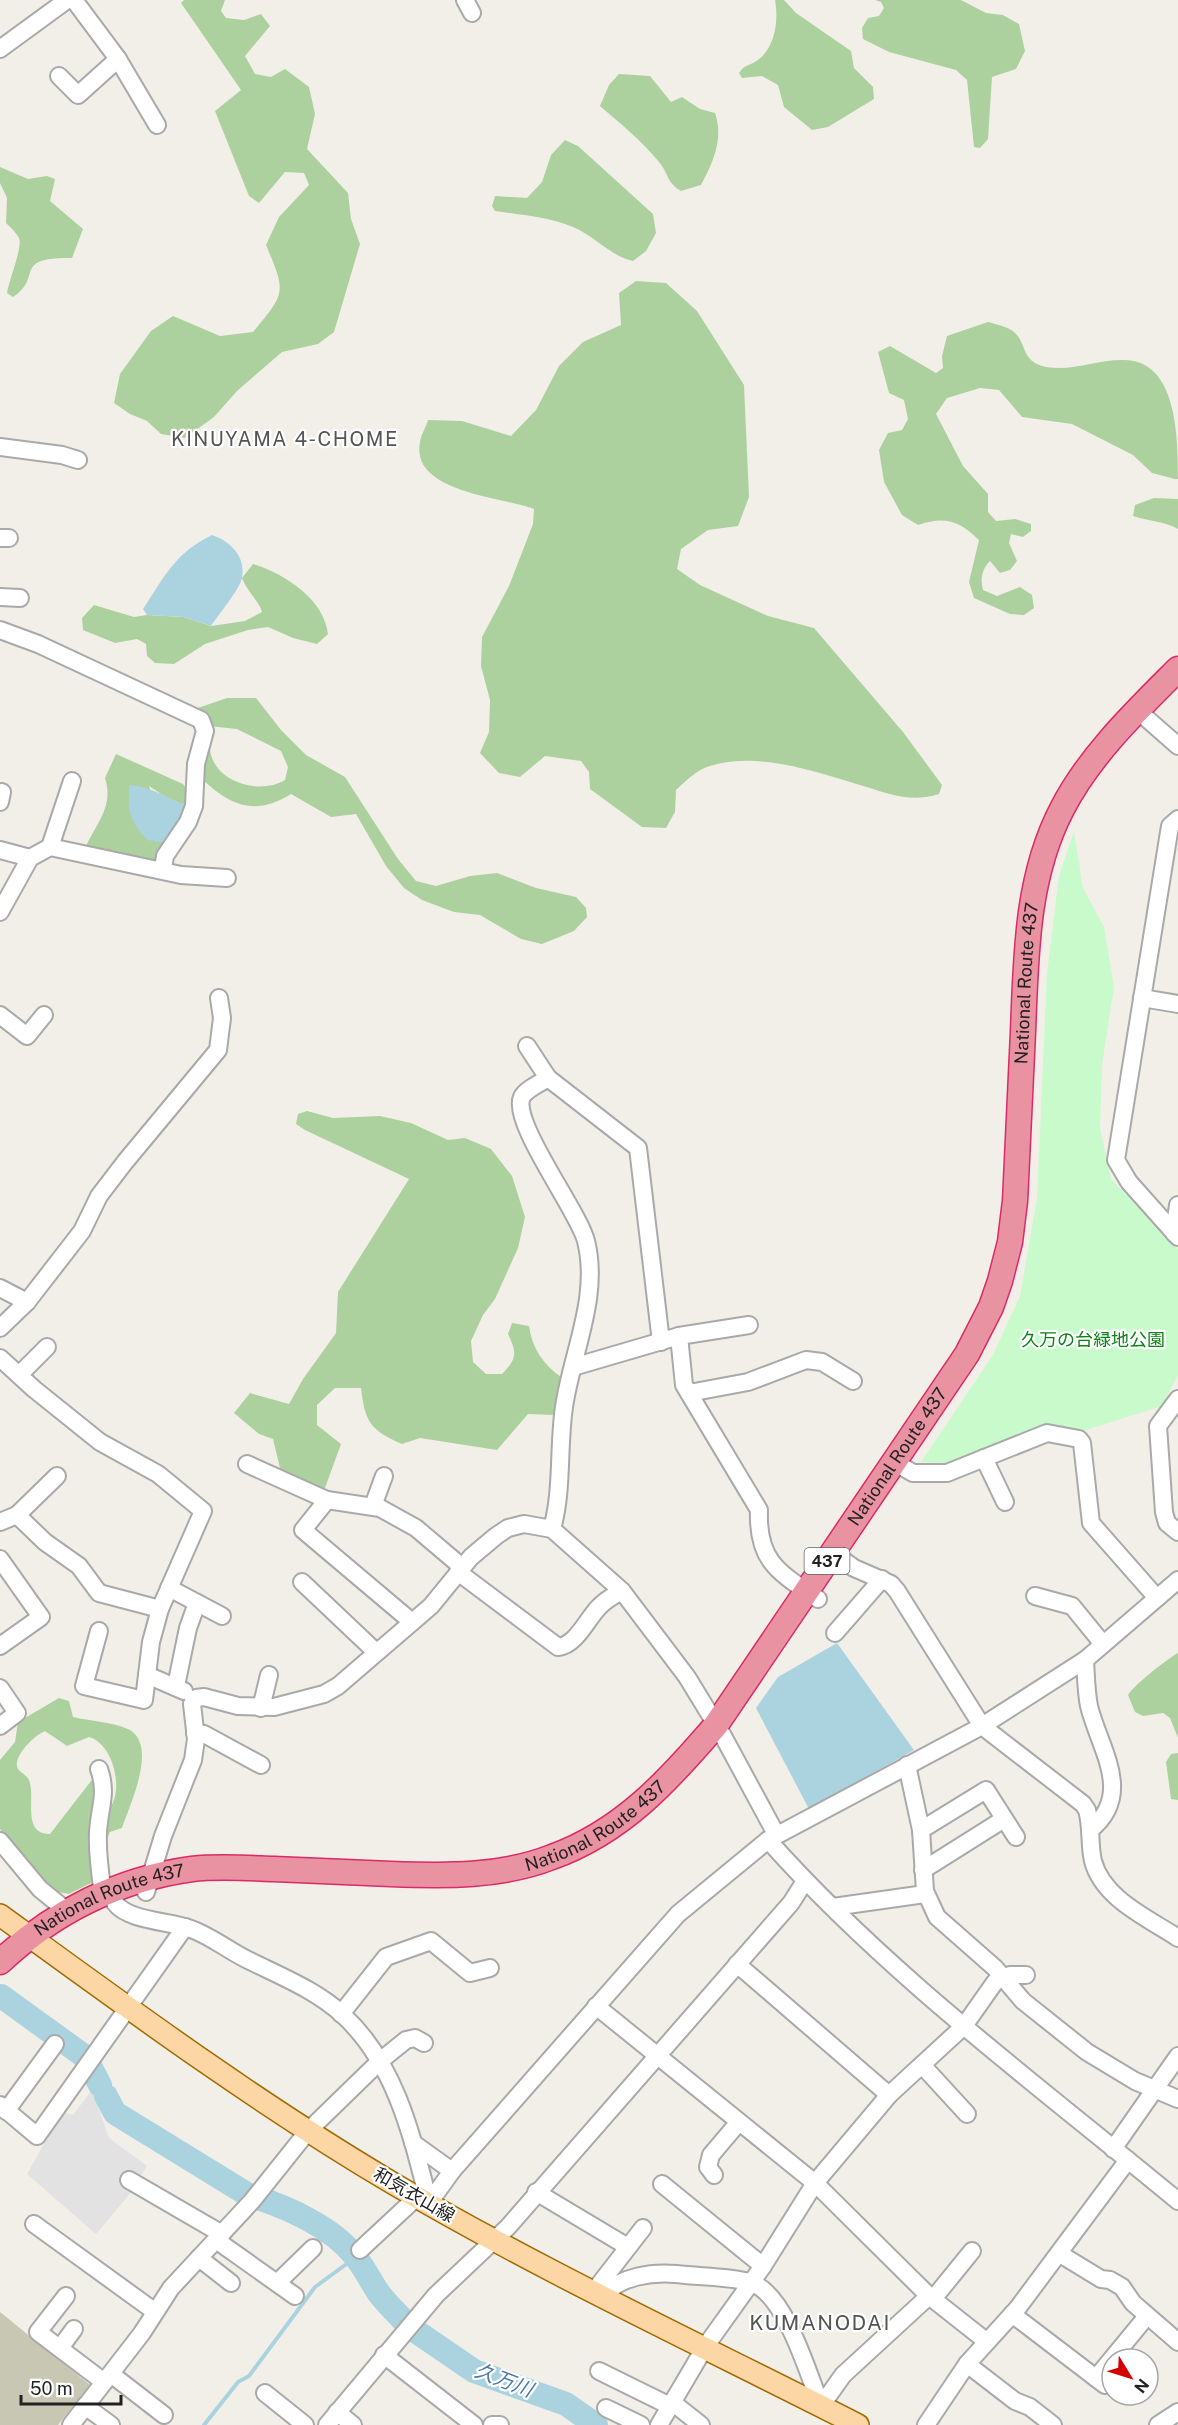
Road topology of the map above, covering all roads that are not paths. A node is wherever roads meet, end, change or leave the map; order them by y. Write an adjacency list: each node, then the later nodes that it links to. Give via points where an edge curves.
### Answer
1 (67, 0): 3 (street)
2 (74, 0): 4 (street)
3 (0, 49)
4 (118, 59): 5 (street, via 78,95); 6 (street)
5 (59, 76)
6 (156, 125)
7 (0, 447): 8 (street)
8 (78, 460)
9 (0, 597): 10 (street)
10 (20, 598)
11 (0, 630): 21 (street, via 201,720 205,731 196,764 194,806 165,856)
12 (1178, 669): 14 (highway, National Route 437 / 437)
13 (1178, 687): 14 (highway, National Route 437 / 437)
14 (1142, 715): 15 (street); 49 (highway, National Route 437 / 437, via 1073,816 1053,871 1040,938 1028,1203 1013,1284 978,1360)
15 (1178, 746)
16 (72, 781): 18 (street)
17 (1178, 819): 26 (street, via 1170,826)
18 (50, 847): 20 (street); 21 (street)
19 (0, 850): 20 (street)
20 (30, 858): 23 (street)
21 (163, 869): 22 (street)
22 (227, 878)
23 (7, 887): 24 (street)
24 (0, 912)
25 (219, 998): 35 (street, via 222,1035 218,1050 125,1162 99,1197 81,1231)
26 (1142, 998): 27 (street); 33 (street, via 1116,1160 1129,1182)
27 (1178, 1004)
28 (0, 1015): 29 (street, via 27,1036)
29 (44, 1015)
30 (527, 1046): 31 (street)
31 (548, 1078): 39 (street, via 638,1148); 42 (street, via 523,1094 520,1104 552,1178 586,1239 589,1289)
32 (1178, 1205): 33 (street)
33 (1176, 1235)
34 (0, 1288): 35 (street)
35 (27, 1302): 37 (street)
36 (749, 1325): 38 (street)
37 (0, 1328)
38 (679, 1336): 39 (street); 45 (street, via 684,1384)
39 (661, 1342): 42 (street)
40 (47, 1347): 43 (street)
41 (0, 1358): 43 (street)
42 (573, 1367): 57 (street, via 564,1408 557,1512)
43 (18, 1375): 65 (street, via 100,1442 158,1474 203,1511)
44 (853, 1381): 45 (street, via 822,1362 806,1360 747,1382)
45 (689, 1393): 67 (street, via 759,1510 761,1547 778,1569)
46 (1178, 1399): 58 (street, via 1158,1426 1164,1512 1167,1523)
47 (984, 1458): 49 (street, via 947,1473 920,1474); 53 (street); 69 (street, via 1047,1433 1079,1439 1092,1523)
48 (247, 1464): 52 (street)
49 (900, 1466): 59 (highway, National Route 437 / 437)
50 (57, 1476): 55 (street)
51 (384, 1476): 54 (street)
52 (327, 1500): 54 (street); 73 (street, via 303,1530)
53 (1005, 1502)
54 (373, 1506): 61 (street, via 416,1528)
55 (17, 1515): 56 (street); 71 (street, via 45,1542 79,1566 99,1593)
56 (0, 1522)
57 (552, 1530): 61 (street, via 524,1524 508,1528); 66 (street)
58 (1178, 1532)
59 (838, 1557): 62 (street); 67 (highway, National Route 437 / 437)
60 (0, 1559): 77 (street, via 41,1617)
61 (460, 1570): 66 (street, via 558,1647 571,1642 607,1599); 73 (street, via 431,1606)
62 (882, 1580): 75 (street); 87 (street, via 897,1591)
63 (1178, 1580): 69 (street)
64 (302, 1582): 78 (street)
65 (169, 1588): 70 (street); 71 (street)
66 (622, 1592): 88 (street, via 687,1677)
67 (812, 1595): 88 (highway, National Route 437 / 437)
68 (1035, 1596): 76 (street, via 1072,1606)
69 (1157, 1598): 76 (street)
70 (197, 1603): 72 (street); 82 (street)
71 (160, 1609): 80 (street, via 150,1642)
72 (222, 1616)
73 (412, 1622): 78 (street)
74 (99, 1631): 80 (street, via 84,1686 144,1700)
75 (835, 1633)
76 (1103, 1644): 79 (street)
77 (0, 1646)
78 (376, 1652): 85 (street, via 324,1694)
79 (1085, 1660): 87 (street); 95 (street, via 1089,1706 1112,1768 1109,1805)
80 (147, 1675): 82 (street)
81 (269, 1675): 85 (street)
82 (176, 1686): 84 (street)
83 (0, 1688): 86 (street, via 17,1713)
84 (196, 1698): 85 (street); 89 (street, via 192,1704)
85 (261, 1708)
86 (0, 1726)
87 (982, 1726): 91 (street); 95 (street, via 1083,1804)
88 (719, 1731): 96 (street); 101 (highway, National Route 437 / 437, via 684,1784 645,1821 587,1856 524,1880 482,1887 433,1888 205,1882)
89 (195, 1733): 90 (street, via 204,1734); 101 (street, via 193,1760)
90 (261, 1765)
91 (907, 1765): 94 (street); 96 (street)
92 (99, 1769): 103 (street, via 105,1785 98,1863)
93 (1004, 1819): 94 (street, via 986,1790); 97 (street); 99 (street)
94 (921, 1830): 99 (street)
95 (1090, 1830): 108 (street, via 1093,1860 1107,1889)
96 (772, 1837): 100 (street); 116 (street, via 678,1914)
97 (1016, 1837)
98 (2, 1848): 105 (street)
99 (923, 1870): 102 (street)
100 (805, 1881): 104 (street); 111 (street, via 791,1903)
101 (149, 1885): 103 (highway, National Route 437 / 437)
102 (926, 1894): 104 (street); 114 (street, via 937,1917)
103 (109, 1899): 105 (highway, National Route 437 / 437); 107 (street, via 127,1914); 109 (highway, National Route 437 / 437, via 66,1927)
104 (833, 1906): 119 (street)
105 (67, 1911): 109 (highway, National Route 437 / 437)
106 (0, 1915): 109 (main road, 和気衣山線)
107 (185, 1927): 117 (street); 118 (street, via 296,1983)
108 (1178, 1938)
109 (34, 1940): 110 (highway, National Route 437 / 437); 115 (highway, National Route 437 / 437); 117 (main road, 和気衣山線)
110 (0, 1962)
111 (737, 1964): 122 (street); 127 (street)
112 (490, 1968): 118 (street, via 470,1974 431,1941 386,1957)
113 (1026, 1975): 114 (street)
114 (1003, 1977): 119 (street, via 988,1990); 126 (street, via 1023,2001 1086,2052)
115 (0, 1980)
116 (596, 2006): 122 (street); 136 (street)
117 (127, 2007): 129 (street, via 37,2136); 132 (main road, 和気衣山線)
118 (342, 2014): 124 (street)
119 (964, 2026): 125 (street); 134 (street)
120 (424, 2043): 124 (street, via 415,2038 406,2040)
121 (55, 2044): 129 (street, via 50,2062)
122 (657, 2055): 131 (street); 141 (street)
123 (1178, 2056): 126 (street)
124 (380, 2061): 132 (street); 133 (street, via 396,2089)
125 (922, 2065): 127 (street); 130 (street)
126 (1155, 2089): 128 (street); 134 (street)
127 (889, 2095): 139 (street)
128 (1178, 2099)
129 (3, 2108)
130 (967, 2114)
131 (740, 2122): 137 (street, via 711,2155 708,2168); 139 (street)
132 (308, 2131): 142 (main road, 和気衣山線); 146 (street)
133 (413, 2143): 136 (street); 142 (street)
134 (1113, 2149): 135 (street)
135 (1128, 2160): 143 (street); 152 (street)
136 (452, 2171): 142 (street)
137 (714, 2175)
138 (129, 2180): 146 (street)
139 (815, 2183): 154 (street); 160 (street)
140 (662, 2184): 154 (street)
141 (536, 2193): 147 (street); 148 (street)
142 (423, 2200): 147 (main road, 和気衣山線); 150 (street)
143 (1178, 2201)
144 (34, 2223): 162 (street, via 106,2284)
145 (643, 2228): 148 (street)
146 (219, 2237): 153 (street); 157 (street)
147 (495, 2239): 158 (main road, 和気衣山線); 170 (street, via 450,2280)
148 (628, 2247): 158 (street)
149 (314, 2248): 157 (street)
150 (360, 2250)
151 (972, 2251): 160 (street)
152 (1060, 2254): 163 (street); 164 (street, via 1122,2287)
153 (199, 2258): 156 (street); 162 (street)
154 (763, 2266): 155 (street)
155 (751, 2282): 158 (street, via 657,2273 634,2277); 168 (street); 177 (street, via 773,2300 786,2319)
156 (231, 2283)
157 (277, 2283): 159 (street)
158 (599, 2293): 168 (main road, 和気衣山線)
159 (295, 2296)
160 (931, 2297): 166 (street); 177 (street, via 843,2375)
161 (68, 2301): 169 (street, via 38,2332)
162 (154, 2310): 173 (street, via 142,2333)
163 (1012, 2314): 164 (street, via 1101,2381); 166 (street)
164 (1147, 2316): 167 (street)
165 (75, 2329): 169 (street)
166 (986, 2341): 171 (street)
167 (1178, 2342)
168 (705, 2347): 175 (street); 177 (main road, 和気衣山線)
169 (60, 2348): 173 (street)
170 (384, 2355): 181 (street); 186 (street)
171 (967, 2364): 193 (street); 194 (street)
172 (599, 2371): 175 (street)
173 (107, 2378): 176 (street); 180 (street)
174 (265, 2393): 184 (street)
175 (671, 2404): 190 (street); 191 (street)
176 (86, 2406): 182 (street); 183 (street)
177 (820, 2406): 192 (main road, 和気衣山線)
178 (606, 2408): 189 (street)
179 (1178, 2412): 195 (street)
180 (164, 2415)
181 (332, 2419): 185 (street)
182 (71, 2425)
183 (111, 2425)
184 (305, 2425)
185 (353, 2425)
186 (474, 2425)
187 (492, 2425): 188 (street)
188 (500, 2425)
189 (641, 2425)
190 (658, 2425)
191 (701, 2425)
192 (858, 2425)
193 (926, 2425)
194 (1053, 2425)
195 (1158, 2425)

